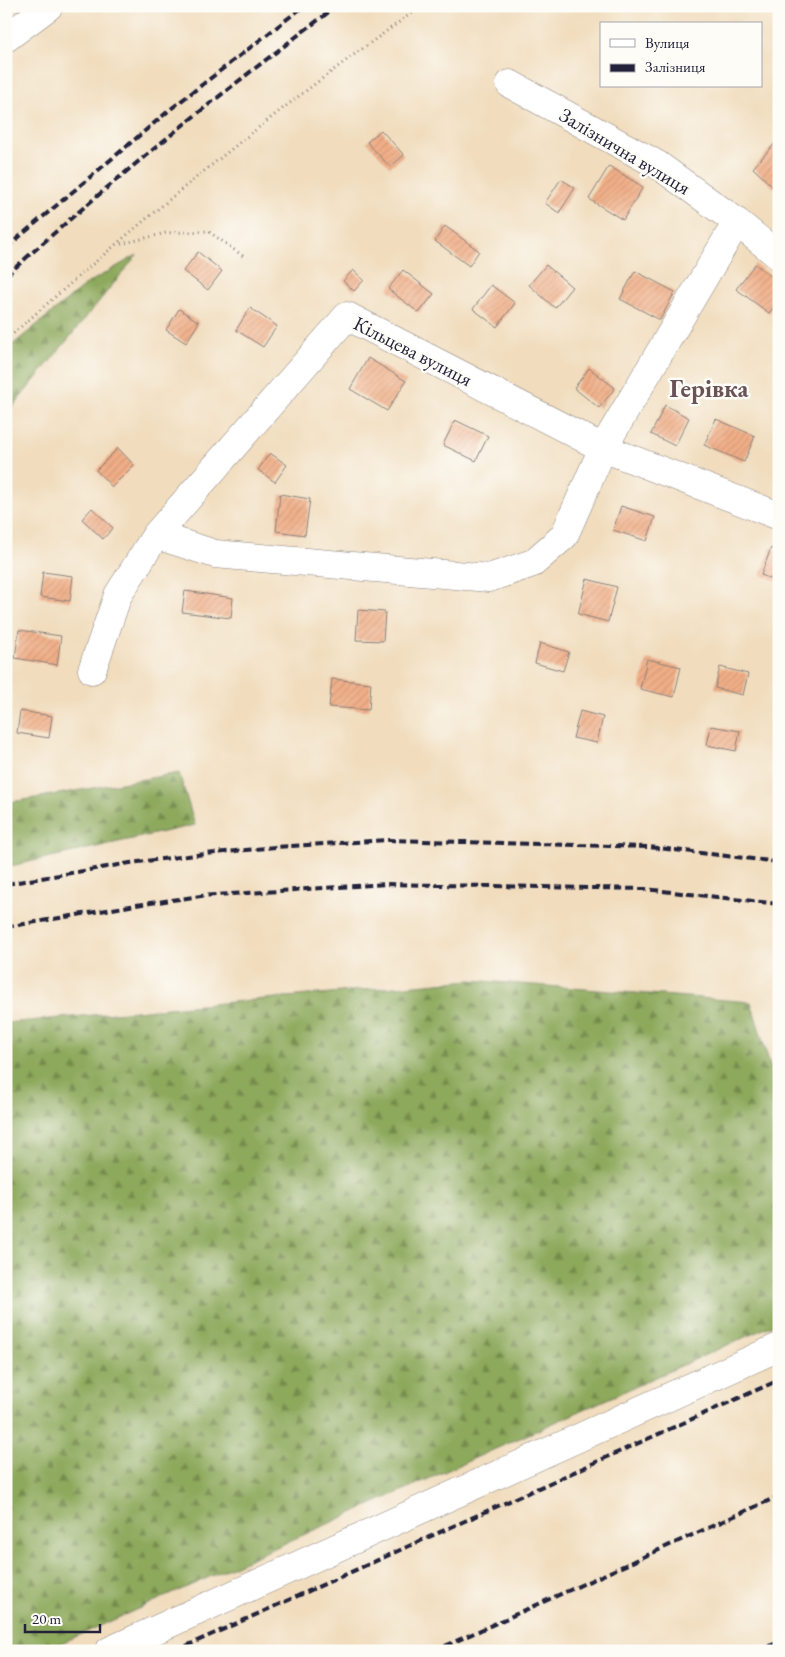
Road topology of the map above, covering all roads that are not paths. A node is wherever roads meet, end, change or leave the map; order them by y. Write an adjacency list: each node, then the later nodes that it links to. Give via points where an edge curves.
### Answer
1 (49, 6): 2 (street)
2 (6, 38)
3 (510, 84): 4 (street, Залізнична вулиця, via 658,165)
4 (737, 222): 5 (street, Залізнична вулиця); 6 (street)
5 (779, 256)
6 (603, 448): 7 (street, Кільцева вулиця); 8 (street, via 564,536 533,564 489,578 215,554); 8 (street, Кільцева вулиця, via 348,316)
7 (779, 516)
8 (156, 535): 9 (street, Кільцева вулиця, via 118,595)
9 (92, 670)
10 (779, 1347): 11 (street)
11 (110, 1651)

